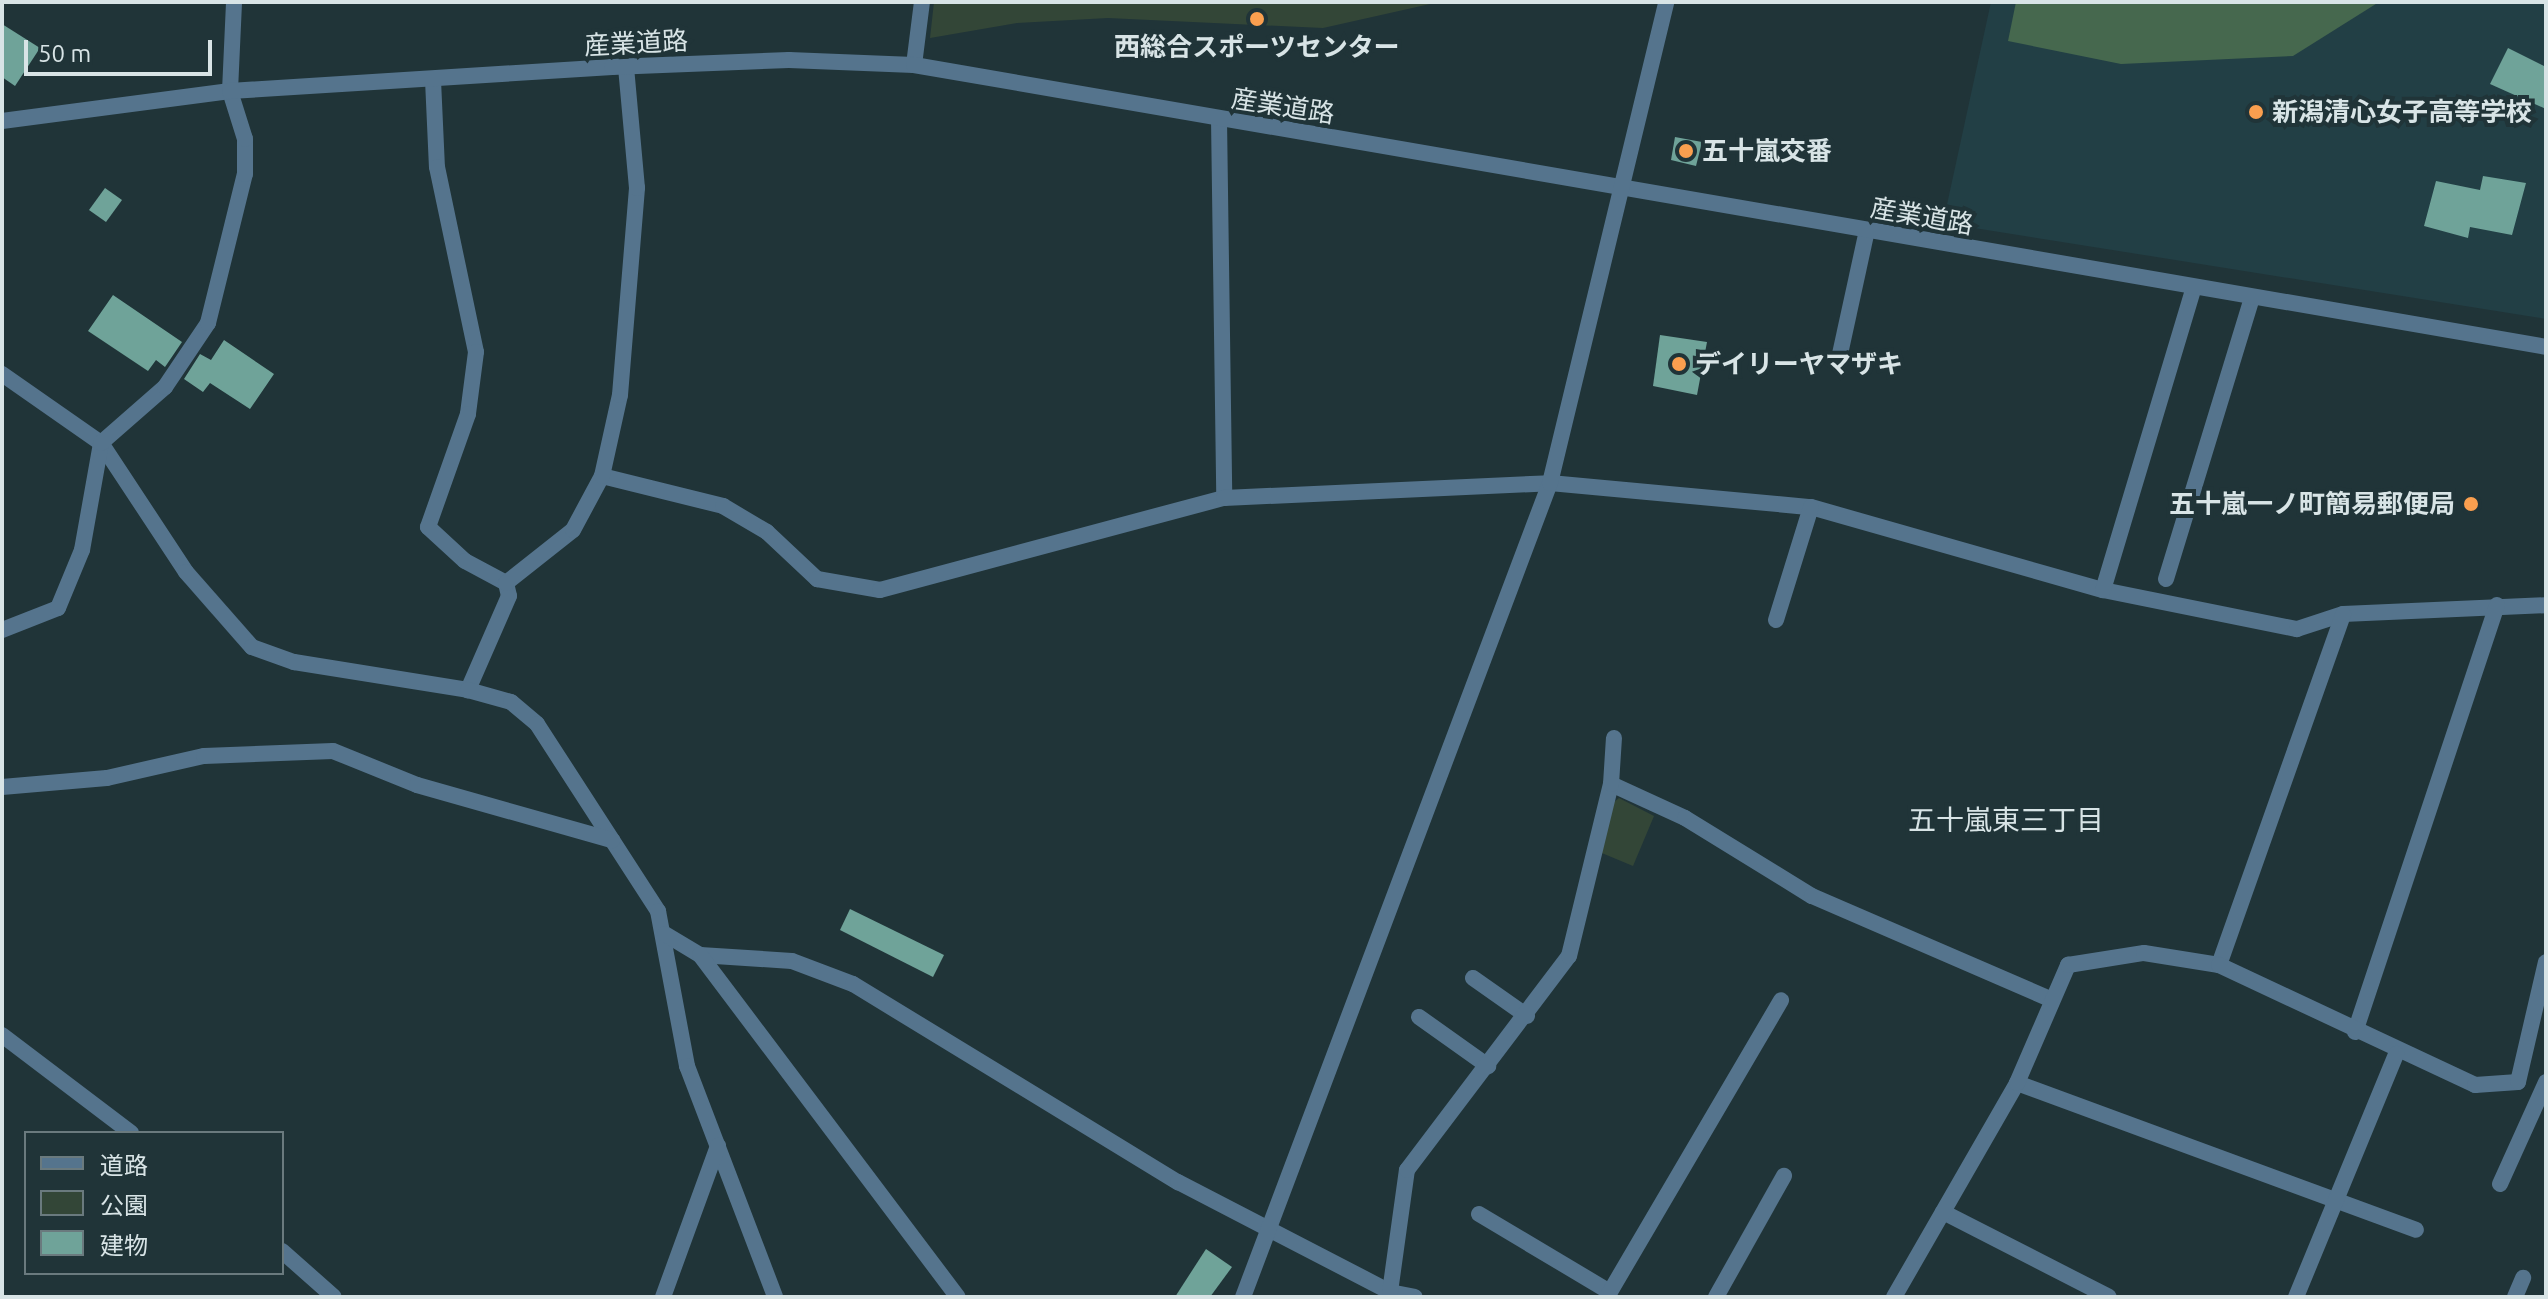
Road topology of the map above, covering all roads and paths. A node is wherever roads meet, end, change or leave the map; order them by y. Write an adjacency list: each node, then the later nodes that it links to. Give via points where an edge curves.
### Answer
1 (234, 2): 7 (street)
2 (922, 2): 4 (street)
3 (1666, 2): 10 (street)
4 (914, 65): 5 (street, 産業道路, via 789,60); 8 (street, 産業道路)
5 (626, 67): 6 (street, 産業道路); 18 (street, via 635,215 620,395)
6 (433, 80): 7 (street, 産業道路); 23 (street, via 437,167 476,352 468,414 428,527 465,561)
7 (230, 91): 9 (street, 産業道路); 17 (street, via 245,139 245,174 208,323 165,387)
8 (1219, 119): 10 (street, 産業道路); 20 (street)
9 (2, 121)
10 (1622, 186): 11 (street, 産業道路); 19 (street)
11 (1867, 230): 12 (street, 産業道路); 15 (street)
12 (2193, 290): 13 (street, 産業道路); 24 (street)
13 (2251, 301): 14 (street, 産業道路); 22 (street)
14 (2546, 347)
15 (1840, 354)
16 (2, 374): 17 (street)
17 (101, 443): 29 (street, via 88,527 67,593 45,619); 30 (street, via 186,572 252,647 294,662)
18 (602, 476): 20 (street, via 723,506 767,532 817,579 880,590); 23 (street, via 573,530)
19 (1550, 483): 20 (street); 21 (street); 58 (street)
20 (1224, 498)
21 (1811, 507): 24 (street); 28 (street)
22 (2166, 579)
23 (506, 583): 30 (street, via 509,596)
24 (2103, 590): 27 (street, via 2297,629)
25 (2497, 605): 26 (street); 27 (street); 44 (street)
26 (2546, 605)
27 (2343, 614): 38 (street)
28 (1776, 620)
29 (2, 630)
30 (468, 690): 34 (street, via 511,702 537,724)
31 (1614, 738): 32 (street)
32 (1611, 784): 40 (street, via 1685,818 1812,896); 42 (street, via 1569,956)
33 (2, 787): 34 (street, via 61,786 204,756 333,751 417,785)
34 (612, 840): 35 (street)
35 (665, 934): 36 (street); 52 (street, via 687,1066)
36 (700, 955): 58 (street, via 792,961 853,984); 68 (street)
37 (2546, 962): 49 (street)
38 (2219, 965): 40 (street, via 2111,956 2068,965); 44 (street)
39 (1473, 978): 42 (street)
40 (2050, 999): 50 (street)
41 (1781, 1000): 64 (street)
42 (1527, 1016): 47 (street)
43 (1419, 1017): 47 (street)
44 (2355, 1032): 46 (street)
45 (2, 1035): 51 (street)
46 (2396, 1054): 49 (street, via 2475,1085); 55 (street)
47 (1488, 1066): 63 (street, via 1407,1170)
48 (2546, 1079): 49 (street); 54 (street)
49 (2518, 1082)
50 (2017, 1083): 55 (street); 56 (street)
51 (128, 1131)
52 (718, 1146): 66 (street); 67 (street)
53 (1784, 1176): 71 (street)
54 (2500, 1184)
55 (2337, 1201): 59 (street); 74 (street)
56 (1943, 1212): 72 (street); 73 (street)
57 (1479, 1214): 64 (street)
58 (1268, 1229): 63 (street); 69 (street)
59 (2416, 1230)
60 (284, 1253): 62 (street)
61 (2523, 1278): 75 (street)
62 (318, 1292): 65 (street)
63 (1390, 1292): 70 (street)
64 (1609, 1294)
65 (334, 1297)
66 (663, 1297)
67 (775, 1297)
68 (958, 1297)
69 (1243, 1297)
70 (1415, 1297)
71 (1716, 1297)
72 (1894, 1297)
73 (2109, 1297)
74 (2296, 1297)
75 (2515, 1297)

